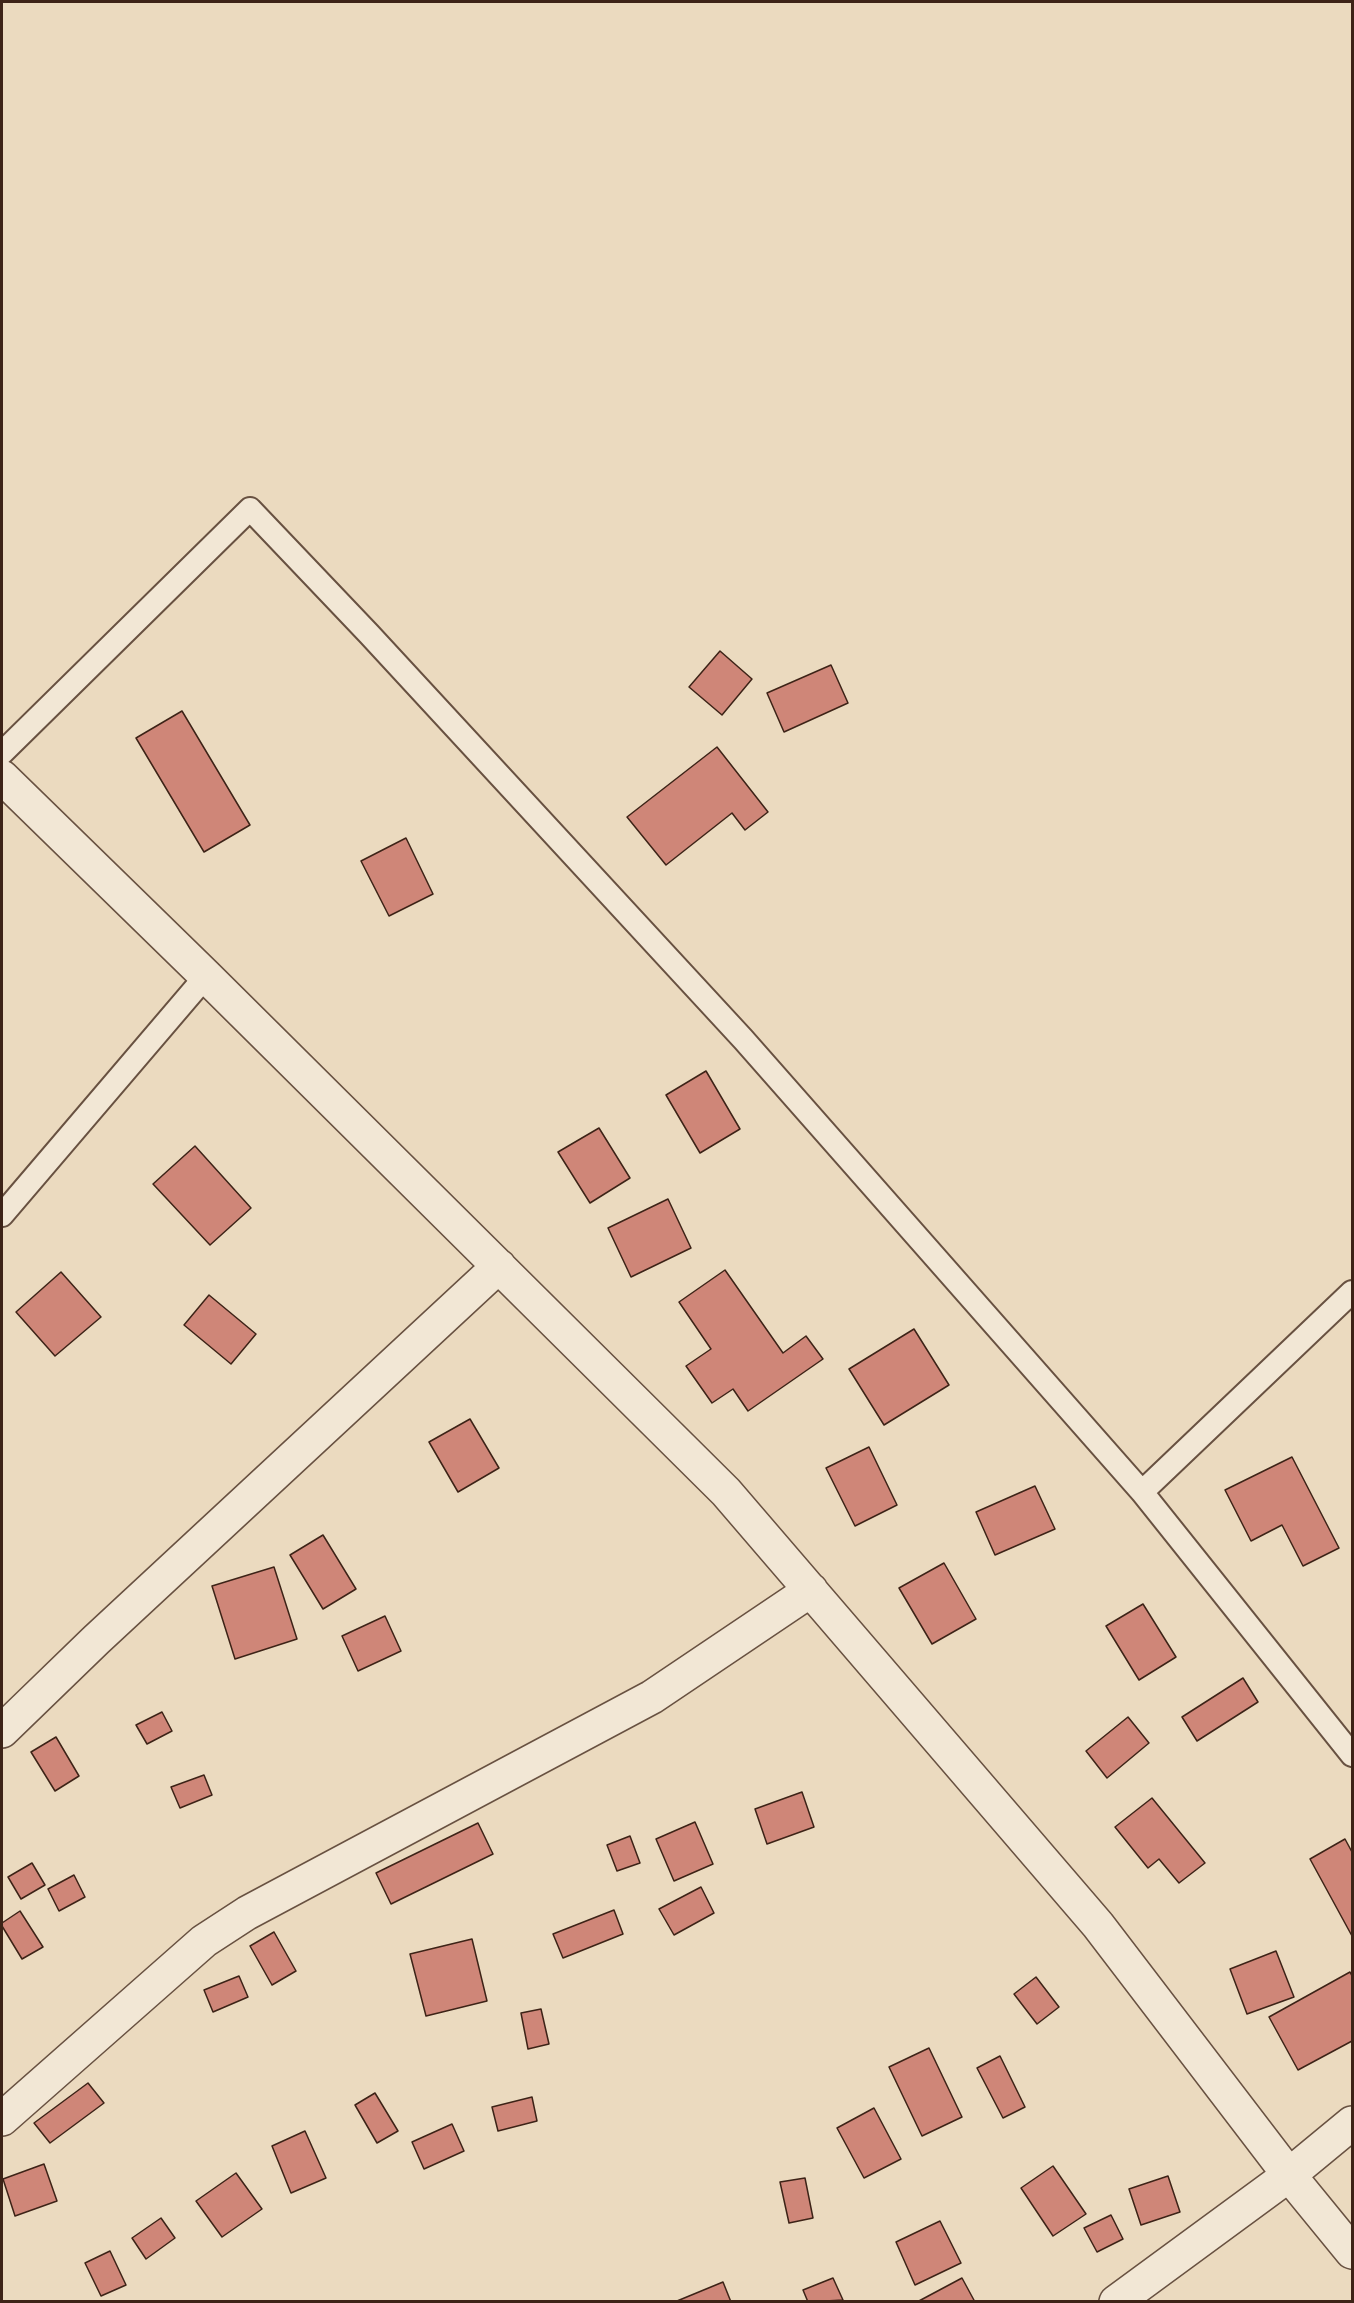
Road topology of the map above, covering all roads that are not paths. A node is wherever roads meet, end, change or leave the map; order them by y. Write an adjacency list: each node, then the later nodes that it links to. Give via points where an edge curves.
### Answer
1 (2, 753): 7 (lane, via 250,509 743,1039)
2 (2, 777): 3 (street)
3 (206, 976): 4 (lane); 5 (street)
4 (2, 1215)
5 (499, 1266): 8 (street, via 726,1492); 9 (street)
6 (1353, 1292): 7 (lane)
7 (1142, 1492): 10 (lane)
8 (811, 1590): 11 (street, via 652,1697 247,1913 204,1941); 13 (street, via 1098,1925)
9 (2, 1731)
10 (1353, 1755)
11 (2, 2119)
12 (1353, 2123): 13 (street)
13 (1289, 2175): 14 (street); 15 (street)
14 (1353, 2252)
15 (1116, 2301)

